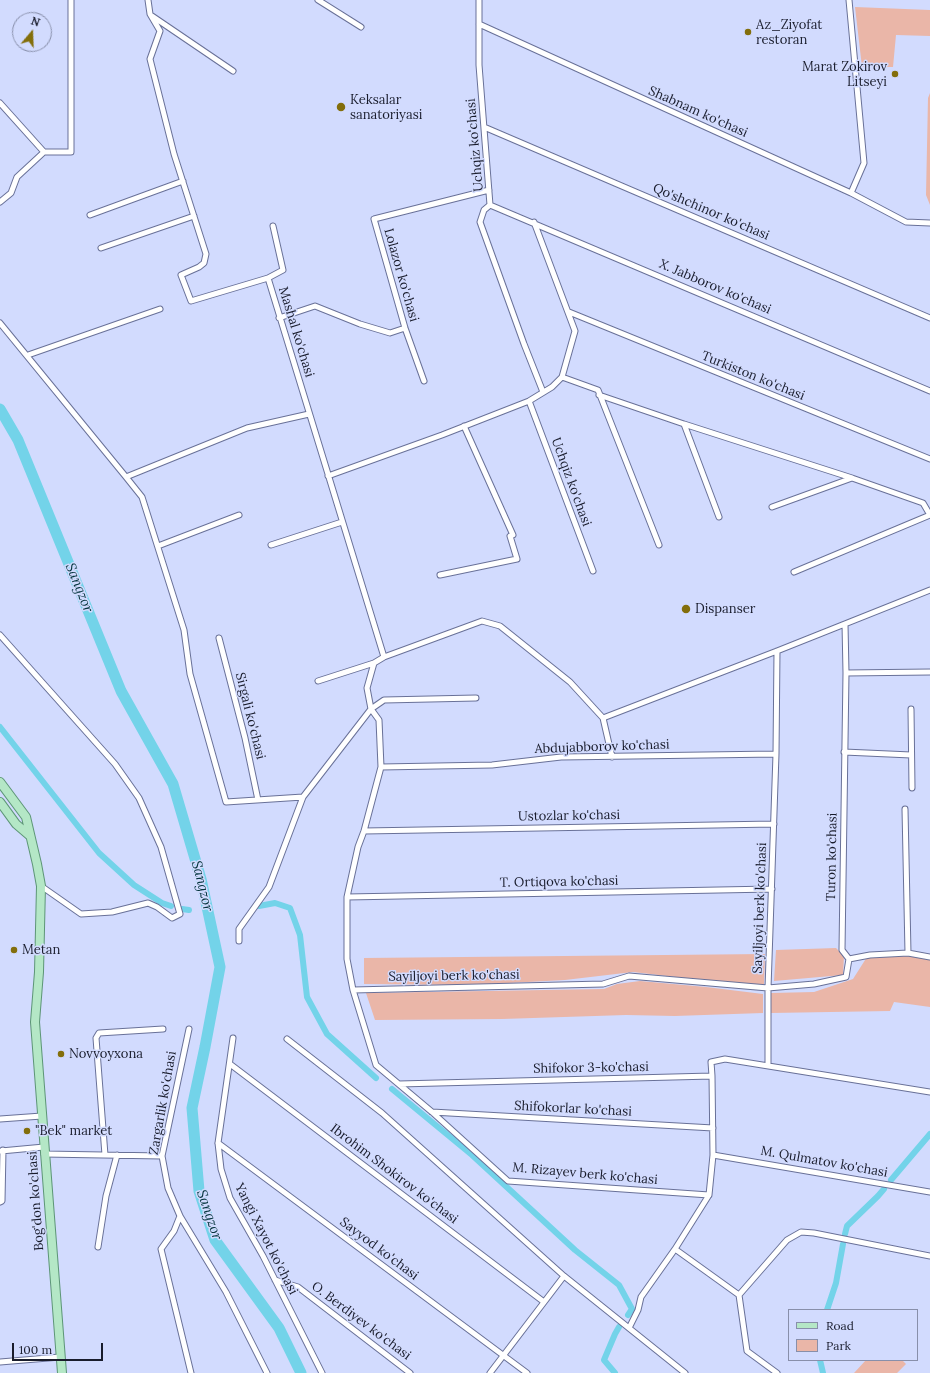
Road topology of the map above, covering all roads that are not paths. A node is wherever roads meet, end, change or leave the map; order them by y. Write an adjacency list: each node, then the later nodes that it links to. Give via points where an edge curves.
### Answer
1 (71, 0): 12 (street, via 70,152)
2 (148, 0): 6 (street, Mashal ko'chasi)
3 (318, 0): 8 (street)
4 (850, 0): 15 (street, via 864,164)
5 (478, 1): 7 (street, Uchqiz ko'chasi)
6 (150, 14): 9 (street); 13 (street, Mashal ko'chasi, via 160,31 150,59)
7 (479, 24): 11 (street, Uchqiz ko'chasi); 15 (street, Shabnam ko'chasi)
8 (361, 27)
9 (233, 71)
10 (0, 103): 12 (street)
11 (484, 127): 14 (street, Uchqiz ko'chasi); 28 (street, Qo'shchinor ko'chasi)
12 (44, 152): 16 (street, via 16,177 11,194)
13 (183, 181): 18 (street); 19 (street, Mashal ko'chasi)
14 (489, 190): 17 (street, Uchqiz ko'chasi); 30 (street, Lolazor ko'chasi, via 374,219)
15 (851, 194): 21 (street, Shabnam ko'chasi, via 906,222)
16 (0, 202)
17 (490, 204): 20 (street, X. Jabborov ko'chasi); 35 (street, Uchqiz ko'chasi, via 484,210 480,222)
18 (90, 215)
19 (194, 216): 23 (street); 24 (street, Mashal ko'chasi, via 206,254 204,263 199,268 181,275 191,301)
20 (534, 222): 26 (street); 34 (street, X. Jabborov ko'chasi)
21 (930, 222)
22 (272, 226): 24 (street, via 284,270)
23 (101, 248)
24 (268, 278): 27 (street, Mashal ko'chasi)
25 (160, 309): 31 (street)
26 (569, 312): 32 (street, via 575,331); 41 (street, Turkiston ko'chasi)
27 (279, 318): 30 (street, via 315,306 390,333); 38 (street, Mashal ko'chasi)
28 (930, 318)
29 (0, 323): 31 (street)
30 (405, 328): 33 (street, Lolazor ko'chasi)
31 (28, 356): 43 (street)
32 (562, 377): 35 (street); 36 (street, via 598,390)
33 (424, 381)
34 (930, 391)
35 (543, 392): 37 (street)
36 (599, 394): 39 (street); 51 (street)
37 (529, 401): 40 (street); 53 (street, Uchqiz ko'chasi)
38 (309, 414): 42 (street, Mashal ko'chasi); 43 (street, via 247,428)
39 (684, 424): 44 (street); 48 (street)
40 (464, 426): 42 (street); 55 (street, via 513,535 510,536 517,559)
41 (930, 460)
42 (328, 476): 49 (street, Mashal ko'chasi)
43 (126, 477): 52 (street, via 142,497)
44 (852, 478): 45 (street); 47 (street, via 923,503)
45 (772, 507)
46 (239, 515): 52 (street)
47 (930, 515): 54 (street)
48 (719, 517)
49 (342, 522): 50 (street); 61 (street, Mashal ko'chasi)
50 (272, 545)
51 (658, 545)
52 (158, 546): 78 (street, via 184,630 190,674 226,802)
53 (593, 571)
54 (794, 572)
55 (440, 575)
56 (930, 590): 57 (street)
57 (845, 624): 60 (street); 64 (street, Turon ko'chasi)
58 (0, 635): 84 (street, via 115,764 139,798 161,847 180,914 172,918 148,903 112,912 81,914)
59 (219, 638): 78 (street, Sirgali ko'chasi)
60 (777, 651): 69 (street); 71 (street, Sayiljoyi berk ko'chasi)
61 (384, 657): 62 (street); 69 (street, via 482,621 500,626 570,682)
62 (374, 663): 65 (street); 67 (street, M. Rizayev berk ko'chasi, via 367,688)
63 (930, 672): 64 (street)
64 (846, 673): 70 (street, Turon ko'chasi)
65 (318, 681)
66 (476, 698): 67 (street, via 384,700)
67 (371, 709): 74 (street, M. Rizayev berk ko'chasi, via 379,720); 77 (street)
68 (911, 709): 72 (street)
69 (603, 718): 73 (street)
70 (844, 752): 72 (street); 90 (street, Turon ko'chasi, via 842,950)
71 (776, 754): 73 (street, Abdujabborov ko'chasi); 81 (street, Sayiljoyi berk ko'chasi)
72 (911, 755): 76 (street)
73 (612, 757): 74 (street, Abdujabborov ko'chasi, via 561,757 492,765)
74 (381, 767): 82 (street, M. Rizayev berk ko'chasi)
75 (0, 782): 83 (main road, Bog'don ko'chasi, via 26,817)
76 (912, 788)
77 (303, 797): 78 (street); 87 (street, via 269,887 239,929)
78 (258, 800)
79 (0, 802): 83 (main road, via 16,824)
80 (905, 809): 88 (street)
81 (774, 824): 82 (street, Ustozlar ko'chasi); 85 (street, Sayiljoyi berk ko'chasi)
82 (364, 831): 86 (street, M. Rizayev berk ko'chasi)
83 (30, 836): 84 (main road, Bog'don ko'chasi)
84 (41, 886): 103 (main road, Bog'don ko'chasi, via 40,972 34,1022)
85 (772, 889): 86 (street, T. Ortiqova ko'chasi); 91 (street, Sayiljoyi berk ko'chasi)
86 (347, 897): 92 (street, M. Rizayev berk ko'chasi, via 347,959)
87 (239, 941)
88 (908, 953): 89 (street); 90 (street)
89 (930, 957)
90 (849, 959): 91 (street, via 846,977 814,984)
91 (768, 988): 92 (street, Sayiljoyi berk ko'chasi, via 629,976 603,984); 98 (street)
92 (353, 990): 100 (street, M. Rizayev berk ko'chasi, via 376,1065)
93 (163, 1029): 109 (street, via 99,1033 96,1038)
94 (189, 1029): 112 (street, Zargarlik ko'chasi)
95 (233, 1038): 97 (street, Yangi Xayot ko'chasi)
96 (287, 1039): 120 (street, via 382,1113)
97 (230, 1064): 106 (street, Yangi Xayot ko'chasi); 123 (street, Ibrohim Shokirov ko'chasi)
98 (768, 1066): 99 (street, via 725,1059 711,1062); 101 (street)
99 (712, 1076): 100 (street, Shifokor 3-ko'chasi); 105 (street)
100 (399, 1084): 102 (street, M. Rizayev berk ko'chasi)
101 (930, 1092)
102 (432, 1112): 105 (street, Shifokorlar ko'chasi); 114 (street, M. Rizayev berk ko'chasi, via 508,1181)
103 (42, 1116): 104 (street); 107 (main road, Bog'don ko'chasi)
104 (0, 1119)
105 (713, 1128): 111 (street)
106 (218, 1143): 121 (street, Yangi Xayot ko'chasi, via 221,1169 230,1198); 125 (street, Sayyod ko'chasi)
107 (44, 1150): 108 (street); 109 (street); 126 (main road, Bog'don ko'chasi)
108 (1, 1151): 115 (street)
109 (105, 1155): 110 (street)
110 (117, 1155): 112 (street); 117 (street, via 106,1196)
111 (713, 1155): 113 (street, M. Qulmatov ko'chasi); 114 (street)
112 (162, 1156): 116 (street, Zargarlik ko'chasi, via 168,1188)
113 (930, 1192)
114 (710, 1195): 118 (street)
115 (0, 1202)
116 (180, 1216): 129 (street, via 161,1249); 130 (street, Zargarlik ko'chasi, via 226,1292)
117 (98, 1247)
118 (675, 1248): 122 (street); 124 (street, via 641,1297)
119 (930, 1256): 122 (street, via 801,1232 787,1240)
120 (564, 1276): 123 (street); 124 (street)
121 (275, 1280): 131 (street, Yangi Xayot ko'chasi); 132 (street, O. Berdiyev ko'chasi, via 298,1287)
122 (739, 1295): 136 (street, via 747,1352)
123 (544, 1302): 125 (street)
124 (629, 1328): 135 (street)
125 (503, 1356): 133 (street); 134 (street, Sayyod ko'chasi)
126 (60, 1357): 127 (street); 128 (main road, Bog'don ko'chasi)
127 (0, 1362)
128 (62, 1373)
129 (191, 1373)
130 (267, 1373)
131 (322, 1373)
132 (410, 1373)
133 (490, 1373)
134 (527, 1373)
135 (685, 1373)
136 (777, 1373)

